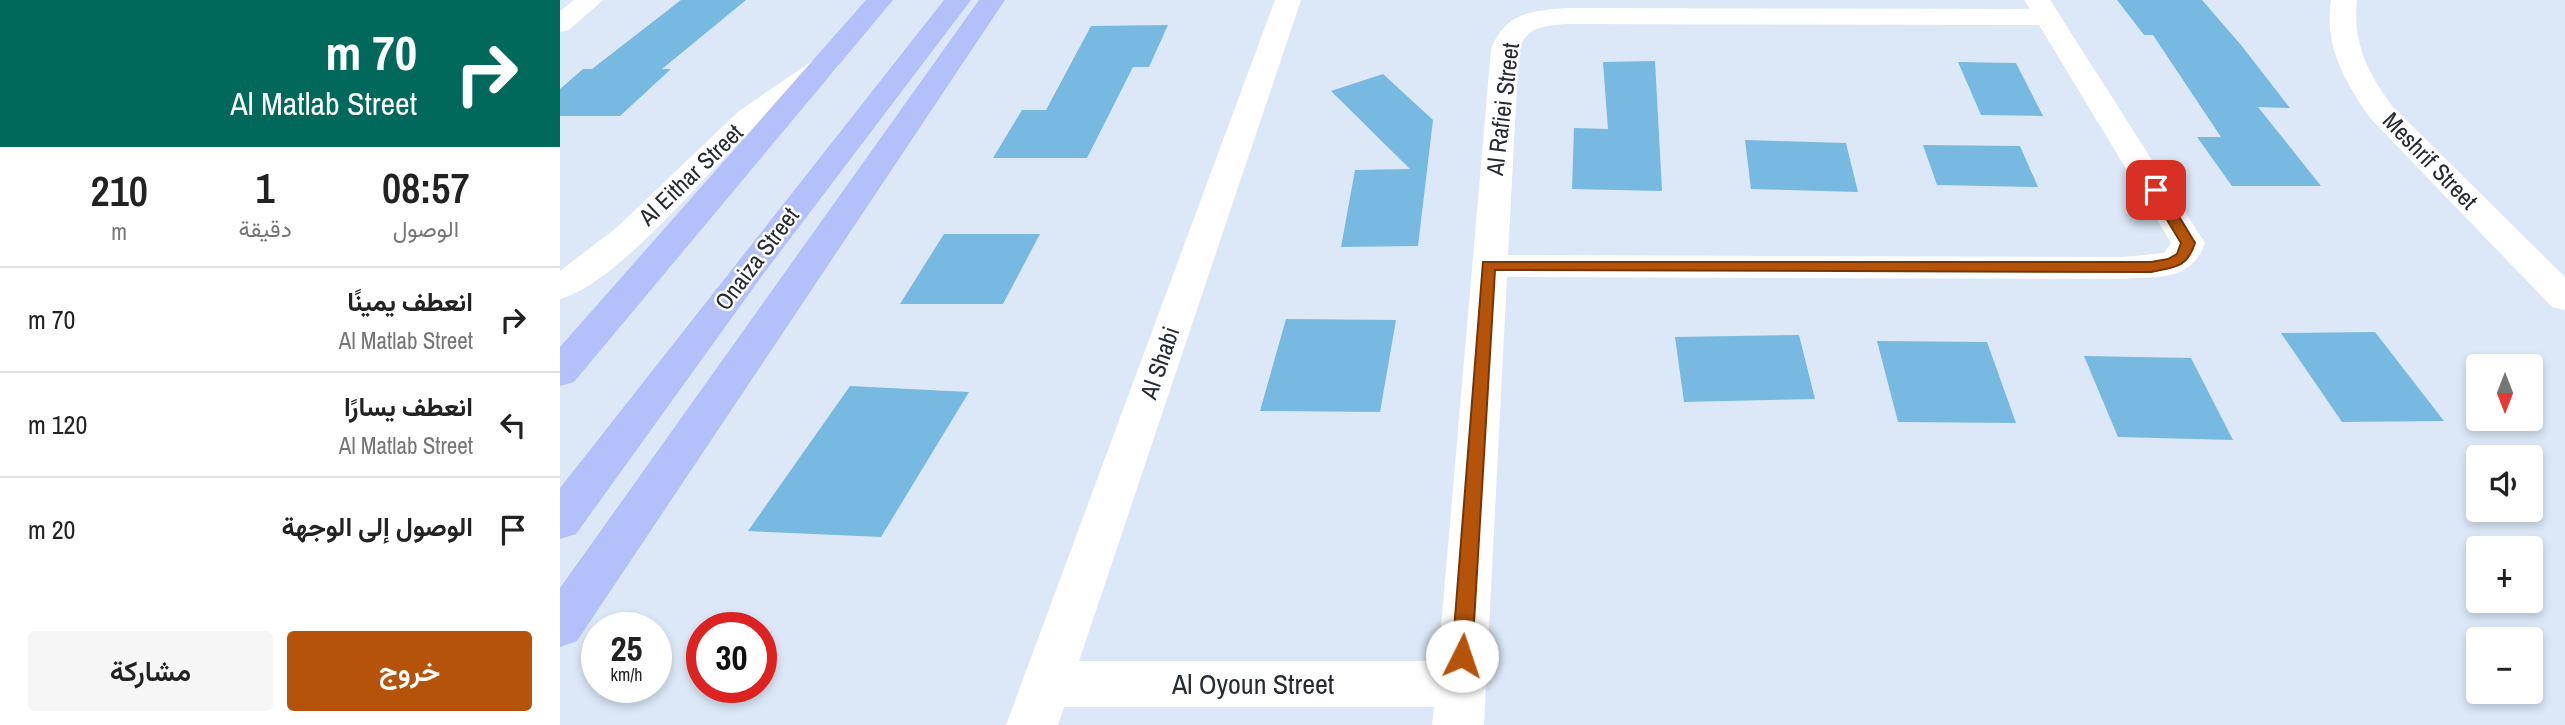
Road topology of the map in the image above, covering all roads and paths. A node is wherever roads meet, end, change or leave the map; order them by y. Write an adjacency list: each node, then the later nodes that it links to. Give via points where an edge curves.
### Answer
1 (590, 0): 8 (street)
2 (880, 0): 9 (highway)
3 (958, 0): 14 (highway, Onaiza Street)
4 (992, 0): 15 (highway)
5 (1288, 0): 16 (street, Al Shabi)
6 (2344, 0): 12 (street, Meshrif Street, via 2341,34 2366,91 2403,135)
7 (2042, 9): 10 (street, Al Rafiei Street, via 1567,16 1522,23 1509,34 1505,49); 10 (street, via 2183,233 2188,243 2183,256 2172,263 2123,268)
8 (560, 24)
9 (825, 65): 11 (street, Al Eithar Street, via 779,94 729,136 605,257); 13 (highway)
10 (1488, 266): 17 (street, Al Rafiei Street)
11 (560, 287)
12 (2565, 298)
13 (560, 372)
14 (560, 521)
15 (560, 626)
16 (1039, 704): 17 (street, Al Oyoun Street)
17 (1459, 704)

